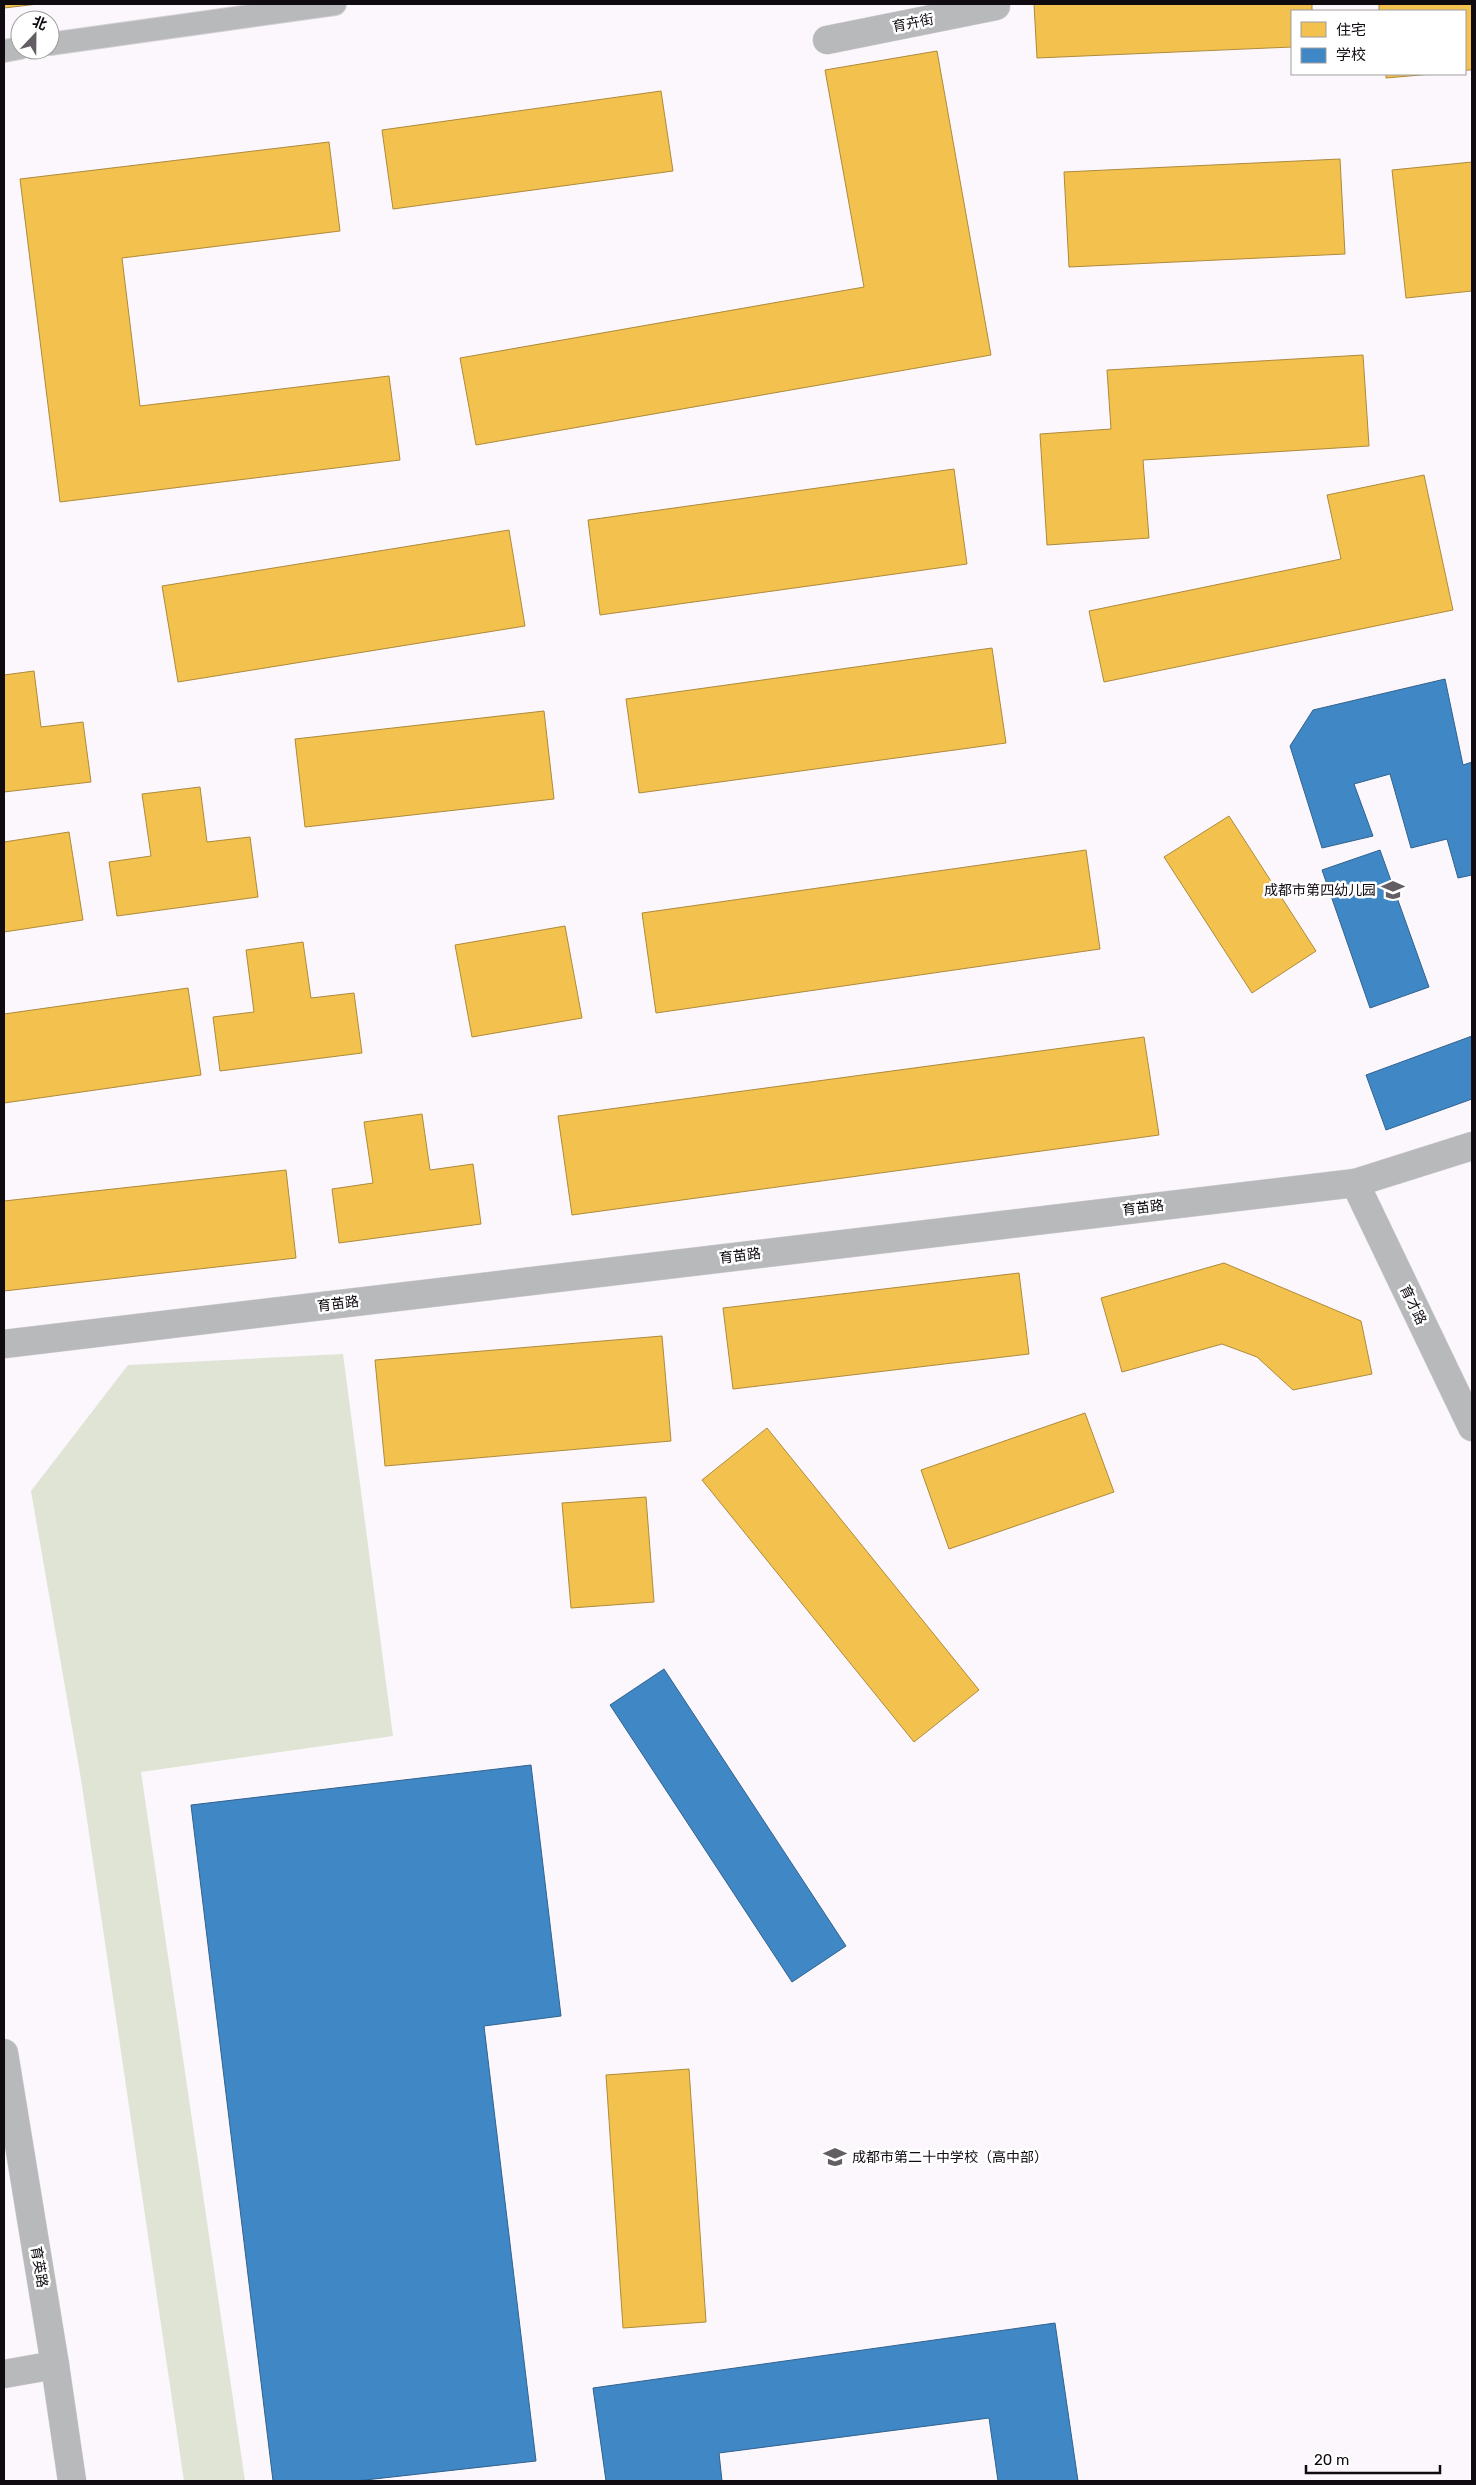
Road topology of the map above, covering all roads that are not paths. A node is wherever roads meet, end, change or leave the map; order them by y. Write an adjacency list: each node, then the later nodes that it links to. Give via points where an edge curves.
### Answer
1 (335, 4): 4 (lane)
2 (996, 4): 3 (street, 育卉街)
3 (827, 40)
4 (60, 43)
5 (1472, 1146): 6 (street, 育苗路)
6 (1355, 1183): 7 (street, 育苗路); 8 (street, 育才路)
7 (4, 1344)
8 (1472, 1427)
9 (4, 2053): 10 (street, 育英路)
10 (55, 2365): 11 (street); 12 (street, 育英路)
11 (4, 2374)
12 (72, 2481)

